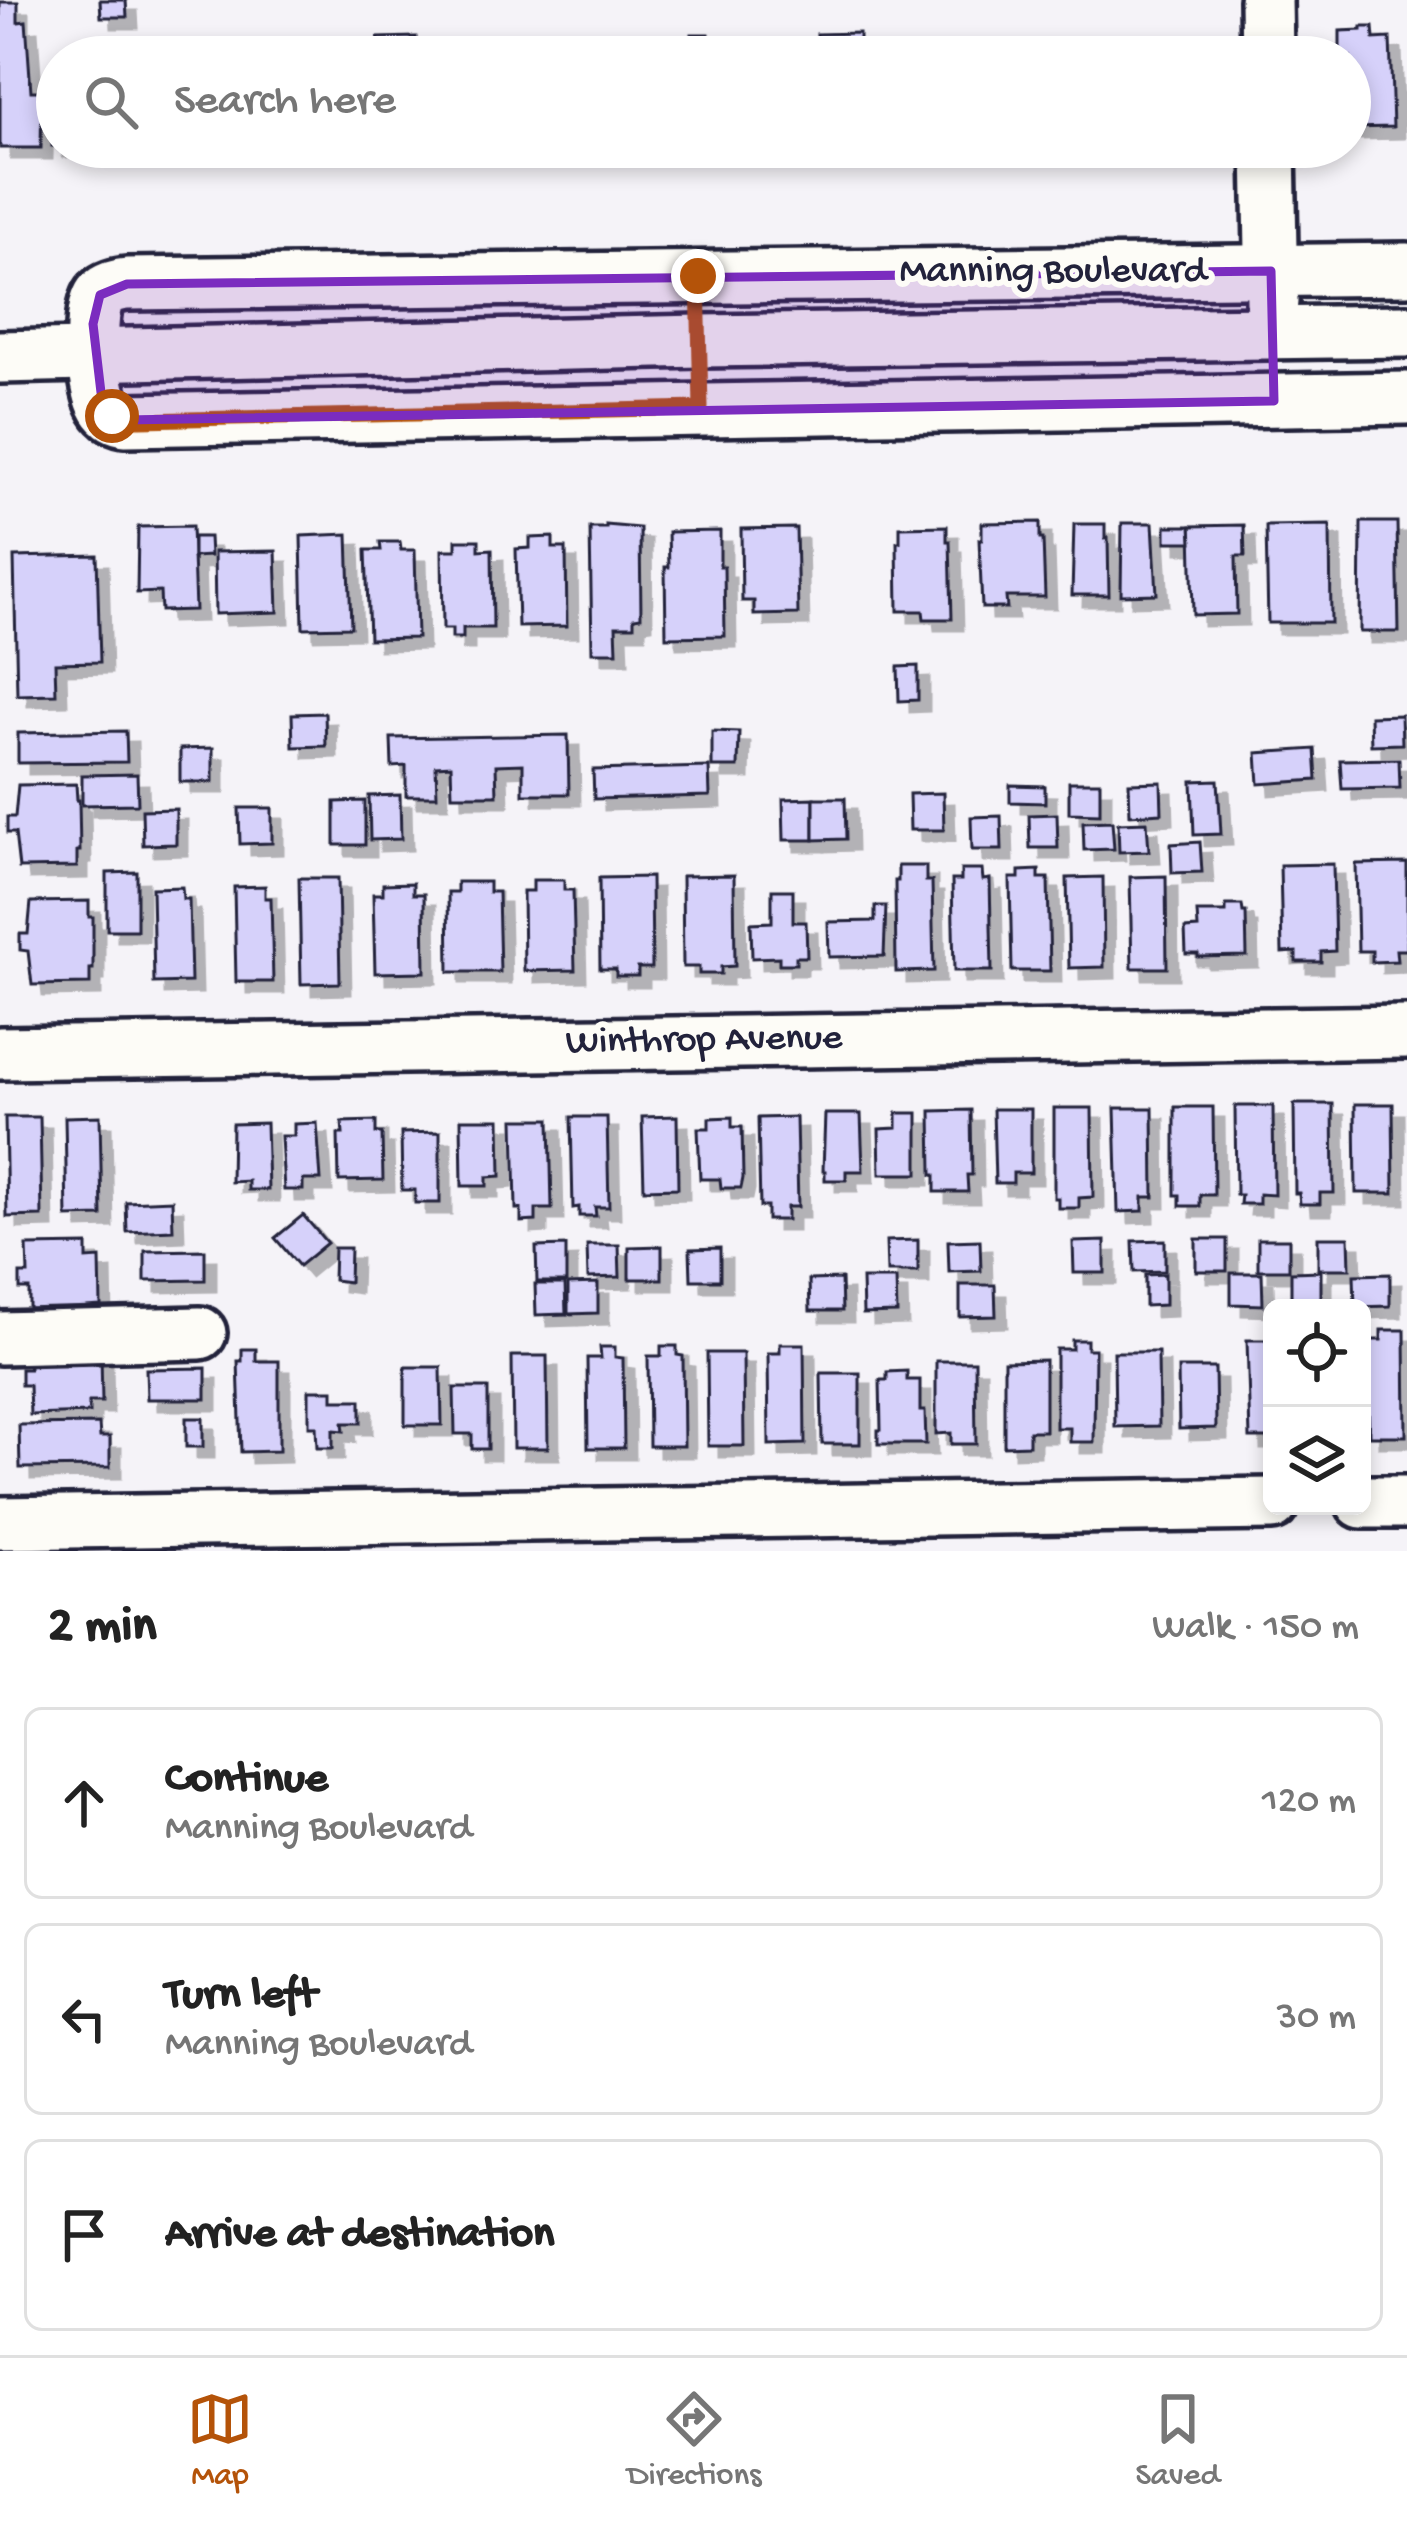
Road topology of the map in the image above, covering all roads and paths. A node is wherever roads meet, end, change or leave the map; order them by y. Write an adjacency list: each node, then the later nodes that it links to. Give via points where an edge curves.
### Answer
1 (1266, 0): 2 (street)
2 (1267, 36)
3 (1269, 168): 5 (street)
4 (1407, 269): 5 (street, Manning Boulevard)
5 (1271, 271): 6 (street, Manning Boulevard); 8 (street)
6 (698, 276): 9 (street); 10 (street, Manning Boulevard, via 127,284 100,296)
7 (1407, 331): 8 (street, Manning Boulevard)
8 (1273, 333): 9 (street, Manning Boulevard); 13 (street)
9 (700, 341): 10 (street, Manning Boulevard); 14 (street)
10 (94, 355): 11 (street, Manning Boulevard); 14 (street, Manning Boulevard, via 104,406 125,420)
11 (0, 357)
12 (1407, 398): 13 (street, Manning Boulevard)
13 (1274, 400): 14 (street, Manning Boulevard)
14 (701, 408)
15 (1407, 1032): 16 (street, Winthrop Avenue)
16 (0, 1053)
17 (200, 1333): 18 (street)
18 (0, 1338)
19 (1371, 1502): 20 (street)
20 (1407, 1502)
21 (1263, 1504): 22 (street)
22 (0, 1523)

